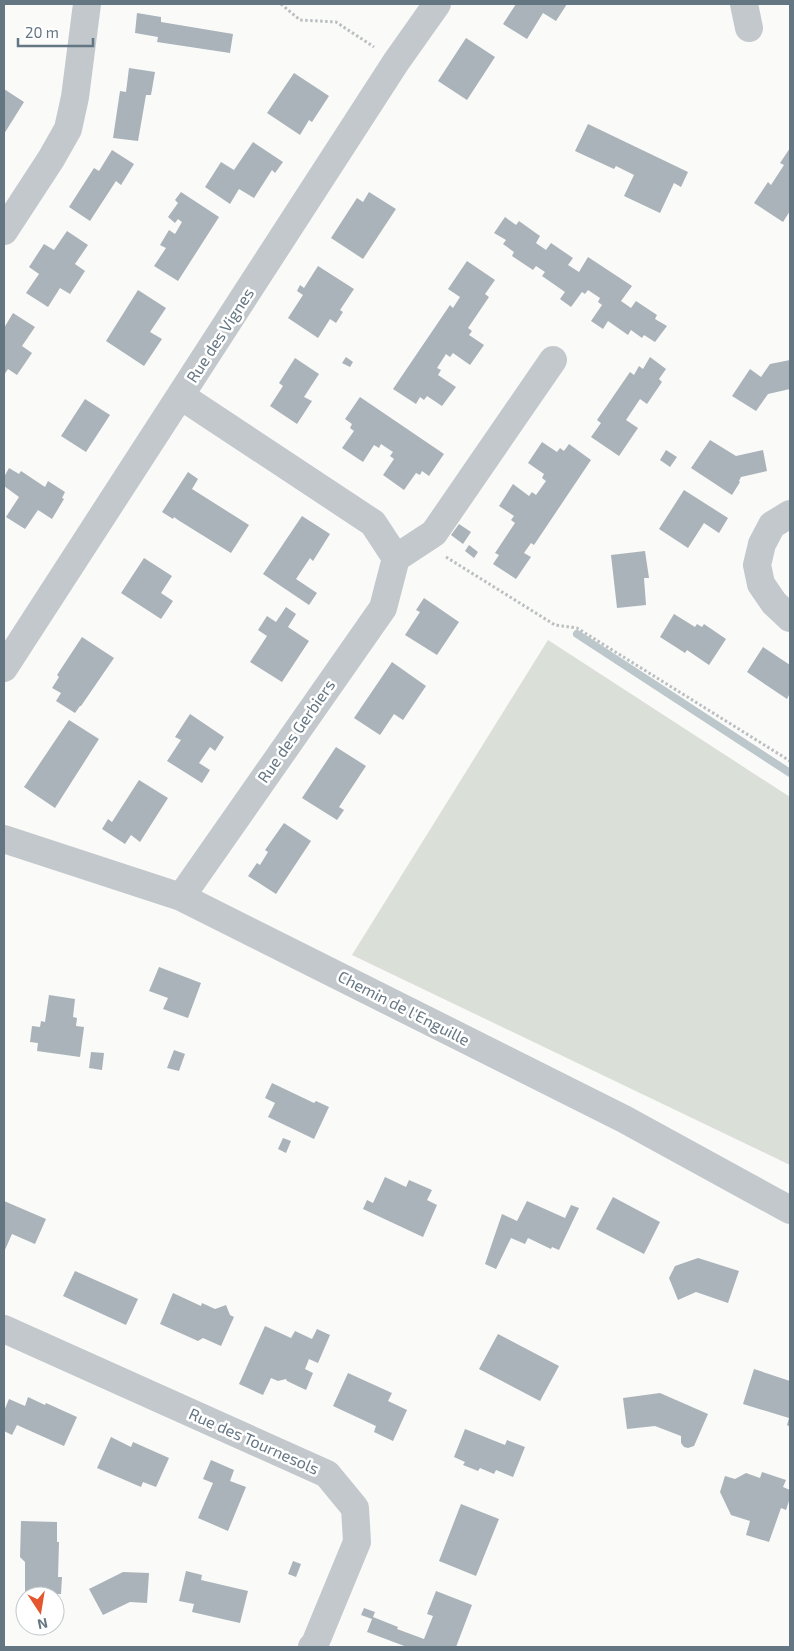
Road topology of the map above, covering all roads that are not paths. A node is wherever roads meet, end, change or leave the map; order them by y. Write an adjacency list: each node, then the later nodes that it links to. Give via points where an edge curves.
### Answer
1 (87, 4): 3 (street, via 68,129)
2 (437, 4): 5 (street, Rue des Vignes)
3 (4, 231)
4 (553, 360): 7 (street, via 434,533)
5 (180, 396): 7 (street, via 373,523); 9 (street, Rue des Vignes)
6 (790, 514): 8 (street, via 772,525 762,544 757,566 761,584 774,604)
7 (396, 558): 11 (street, Rue des Gerbiers, via 383,608)
8 (790, 618)
9 (4, 668)
10 (4, 838): 11 (street, Chemin de l'Enguille)
11 (181, 897): 12 (street, Chemin de l'Enguille, via 624,1118)
12 (790, 1210)
13 (4, 1329): 14 (street, Rue des Tournesols, via 327,1474 355,1508 357,1542)
14 (312, 1647)

